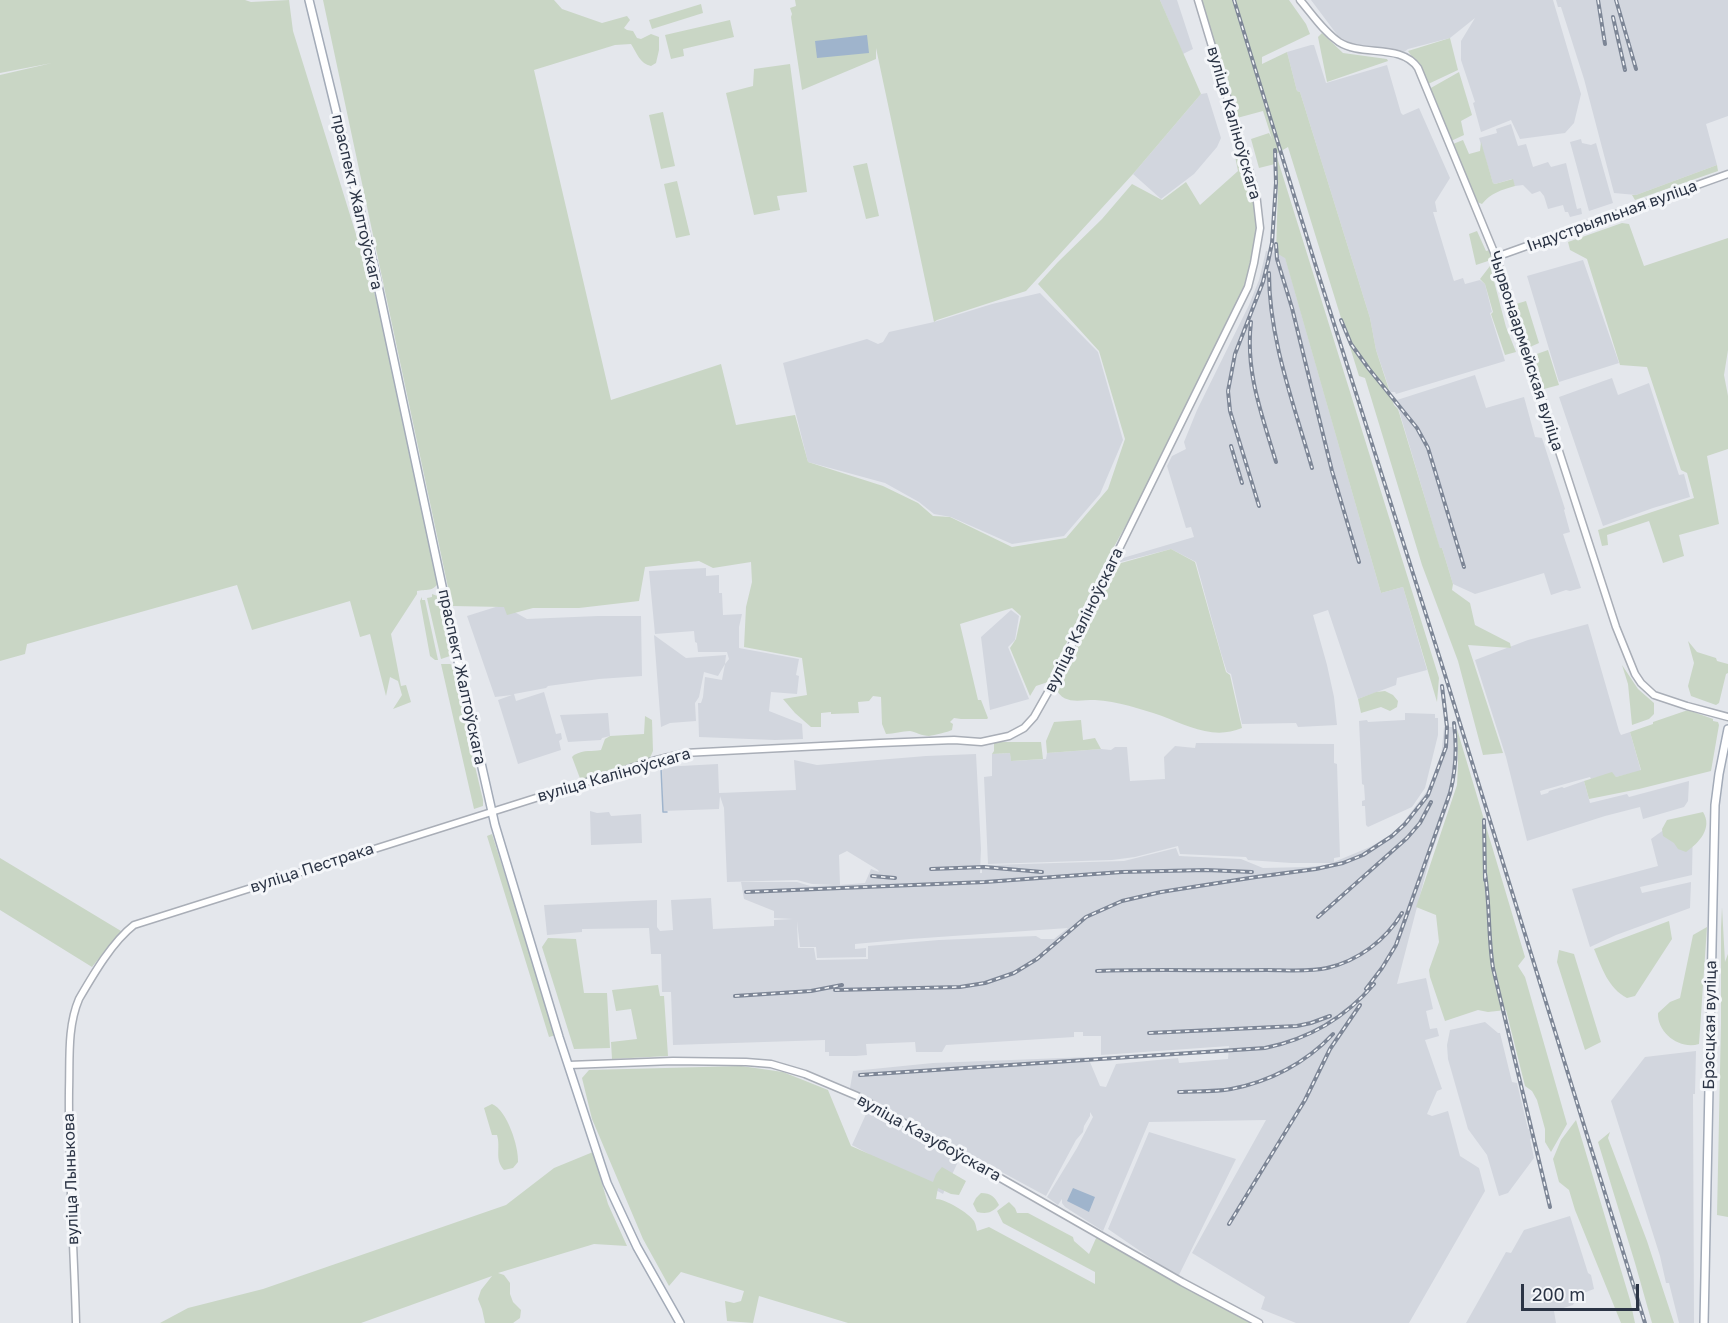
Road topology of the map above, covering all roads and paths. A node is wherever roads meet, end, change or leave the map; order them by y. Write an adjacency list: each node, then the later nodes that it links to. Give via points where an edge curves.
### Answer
1 (307, 0): 8 (main road, праспект Жалтоўскага, via 374,267)
2 (1198, 0): 8 (street, вуліца Каліноўскага, via 1256,193 1260,228 1252,275 1034,717 1008,736 981,742 684,753)
3 (1300, 0): 5 (street, Чырвонаармейская вуліца, via 1339,42 1413,61)
4 (1728, 174): 5 (street, Індустрыяльная вуліца)
5 (1496, 257): 6 (street, Чырвонаармейская вуліца, via 1630,664 1654,695)
6 (1728, 717)
7 (1728, 729): 14 (main road, Брэсцкая вуліца, via 1715,805)
8 (491, 812): 9 (street, вуліца Пестрака); 10 (main road, праспект Жалтоўскага)
9 (134, 925): 11 (street, вуліца Лынькова, via 113,947 79,999 71,1035 69,1128)
10 (569, 1065): 12 (main road, праспект Жалтоўскага, via 611,1191); 13 (street, вуліца Казубоўскага, via 746,1062 806,1074 857,1096)
11 (76, 1323)
12 (680, 1323)
13 (1259, 1323)
14 (1704, 1323)

